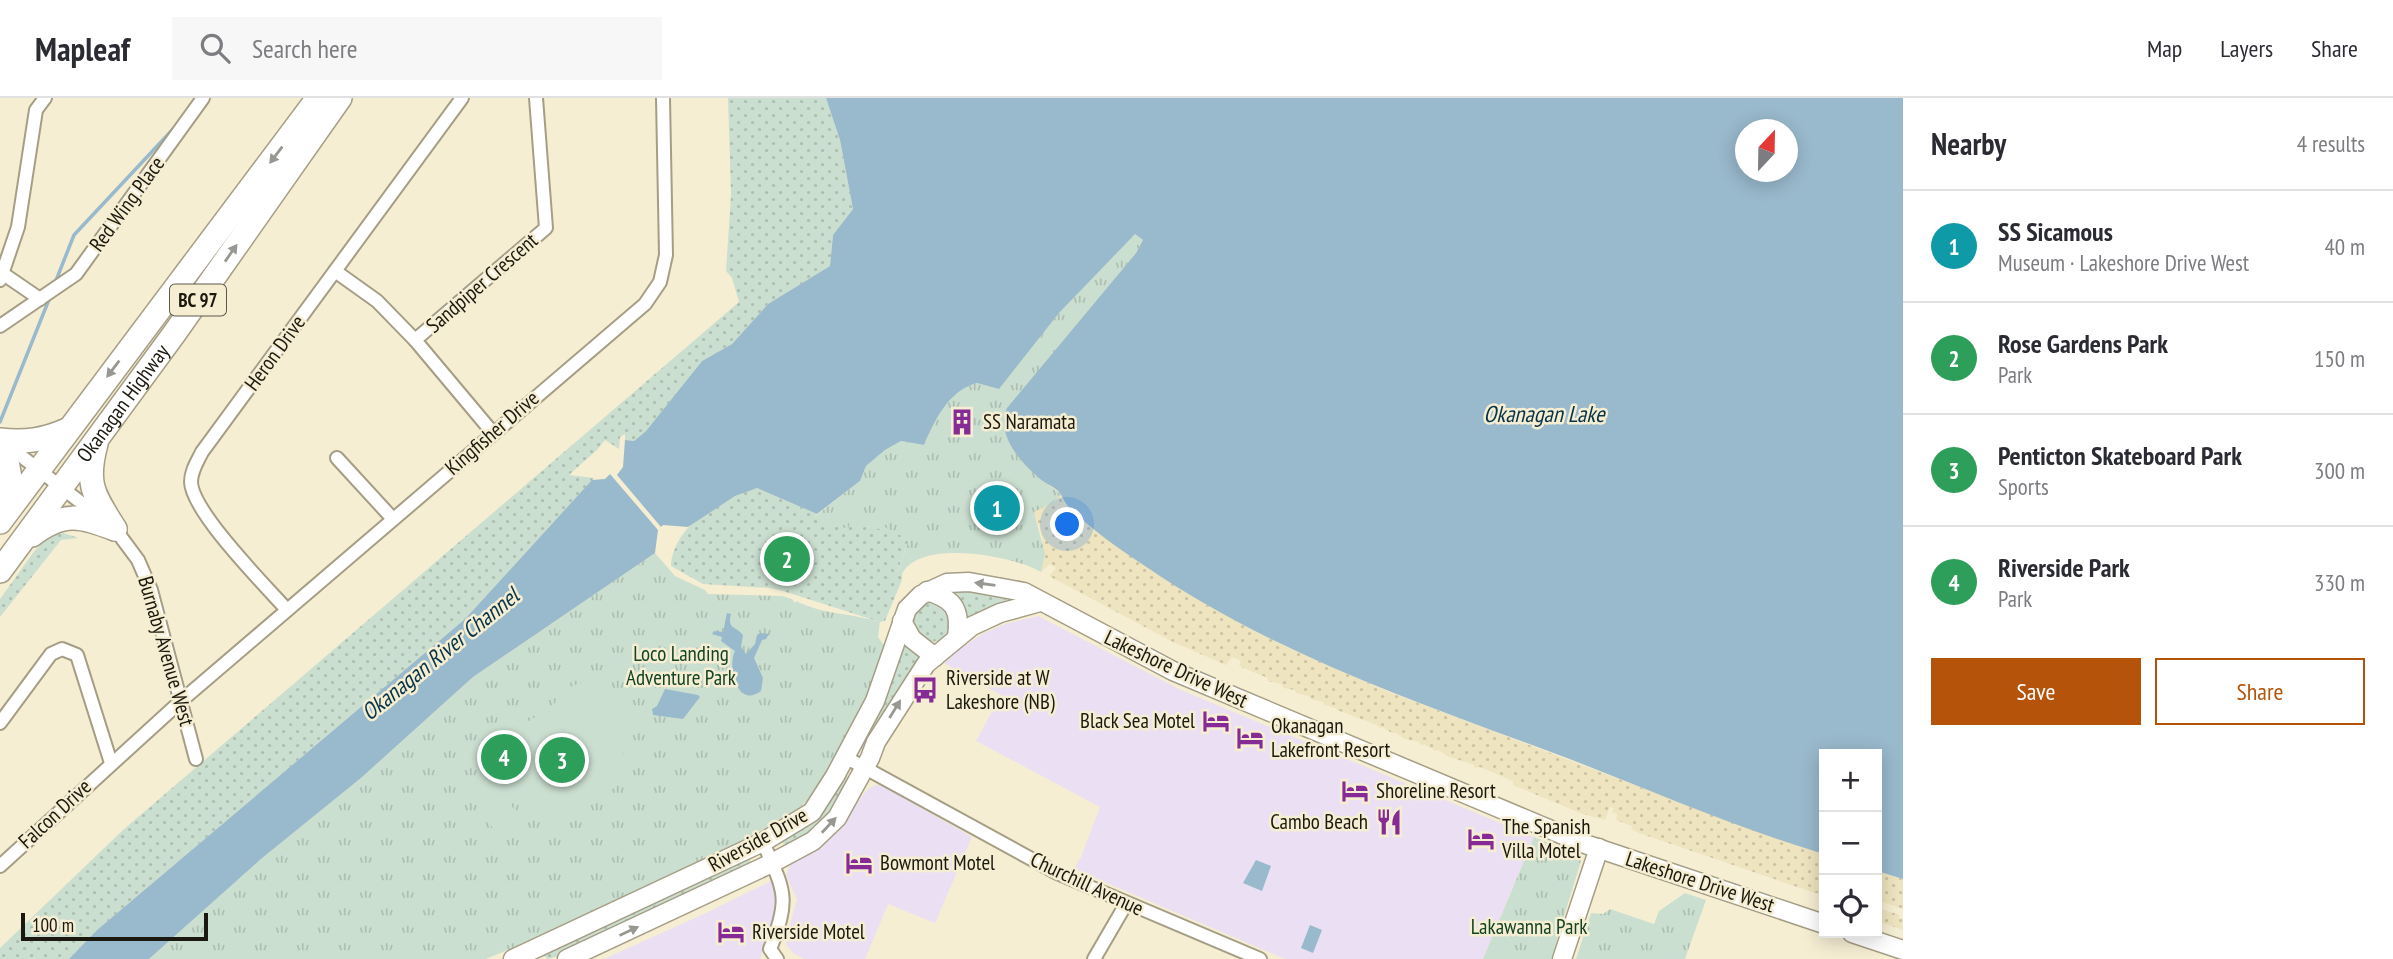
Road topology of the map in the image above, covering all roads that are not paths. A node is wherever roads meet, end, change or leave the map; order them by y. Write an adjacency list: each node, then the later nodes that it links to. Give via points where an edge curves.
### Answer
1 (45, 98): 9 (street, via 36,110 18,227)
2 (203, 98): 10 (street, Red Wing Place, via 76,274)
3 (318, 98): 13 (highway, Okanagan Highway / BC 97, one-way to 13)
4 (340, 98): 15 (highway, Okanagan Highway / BC 97, one-way to 4)
5 (462, 98): 8 (street, Heron Drive)
6 (536, 98): 12 (street, Sandpiper Crescent, via 546,228)
7 (663, 98): 14 (street, Kingfisher Drive, via 666,255 660,282 645,304)
8 (335, 271): 12 (street, via 377,301); 27 (street, Heron Drive, via 192,472 191,486 202,510)
9 (1, 276): 10 (street)
10 (40, 299): 11 (street, Red Wing Place)
11 (0, 326)
12 (415, 340): 14 (street)
13 (67, 430): 16 (highway, via 36,441); 18 (highway, Okanagan Highway / BC 97)
14 (493, 433): 21 (street, Kingfisher Drive)
15 (98, 438): 19 (highway, Okanagan Highway / BC 97); 22 (highway, via 91,484)
16 (0, 440): 18 (street, Burnaby Avenue West); 20 (highway, via 12,492)
17 (337, 458): 21 (street)
18 (38, 470): 19 (street, Burnaby Avenue West); 20 (highway, Okanagan Highway / BC 97)
19 (62, 487): 22 (street, Burnaby Avenue West); 23 (highway, Okanagan Highway / BC 97)
20 (5, 516)
21 (393, 519): 27 (street, Kingfisher Drive)
22 (115, 529): 23 (highway, via 85,517 65,517); 31 (street, Burnaby Avenue West, via 138,560 151,590)
23 (21, 543): 24 (highway, Okanagan Highway / BC 97)
24 (0, 571)
25 (927, 591): 26 (street, Lakeshore Drive West, one-way to 25, via 1024,592 969,582 947,583); 28 (street, via 910,605); 29 (street, via 955,607)
26 (1040, 602): 29 (street, via 985,620); 38 (street, Lakeshore Drive West, via 1173,671)
27 (287, 610): 31 (street, Kingfisher Drive)
28 (902, 621): 30 (street, via 912,639); 33 (street, Riverside Drive, via 884,679)
29 (957, 637): 30 (street)
30 (935, 657): 36 (street, Riverside Drive, one-way to 30, via 900,701)
31 (181, 701): 34 (street, Burnaby Avenue West); 35 (street, Falcon Drive)
32 (0, 723): 35 (street, Falcon Drive, via 51,654 62,649 77,655)
33 (845, 757): 36 (street, Churchill Avenue); 37 (street, Riverside Drive, via 812,812)
34 (196, 759)
35 (111, 763): 40 (street, Falcon Drive)
36 (865, 767): 39 (street, Riverside Drive, one-way to 36, via 829,828); 41 (street, Churchill Avenue, via 1057,873)
37 (763, 842): 39 (street); 45 (street, Riverside Drive)
38 (1599, 848): 42 (street, Lakeshore Drive West); 50 (street)
39 (772, 863): 46 (street, Riverside Drive, one-way to 39); 47 (street, via 783,887 784,904 770,949)
40 (0, 866)
41 (1126, 904): 48 (street); 49 (street, Churchill Avenue)
42 (1819, 922)
43 (1867, 938): 44 (street)
44 (1903, 950)
45 (513, 959)
46 (567, 959)
47 (777, 959)
48 (1094, 959)
49 (1260, 959)
50 (1562, 959)

